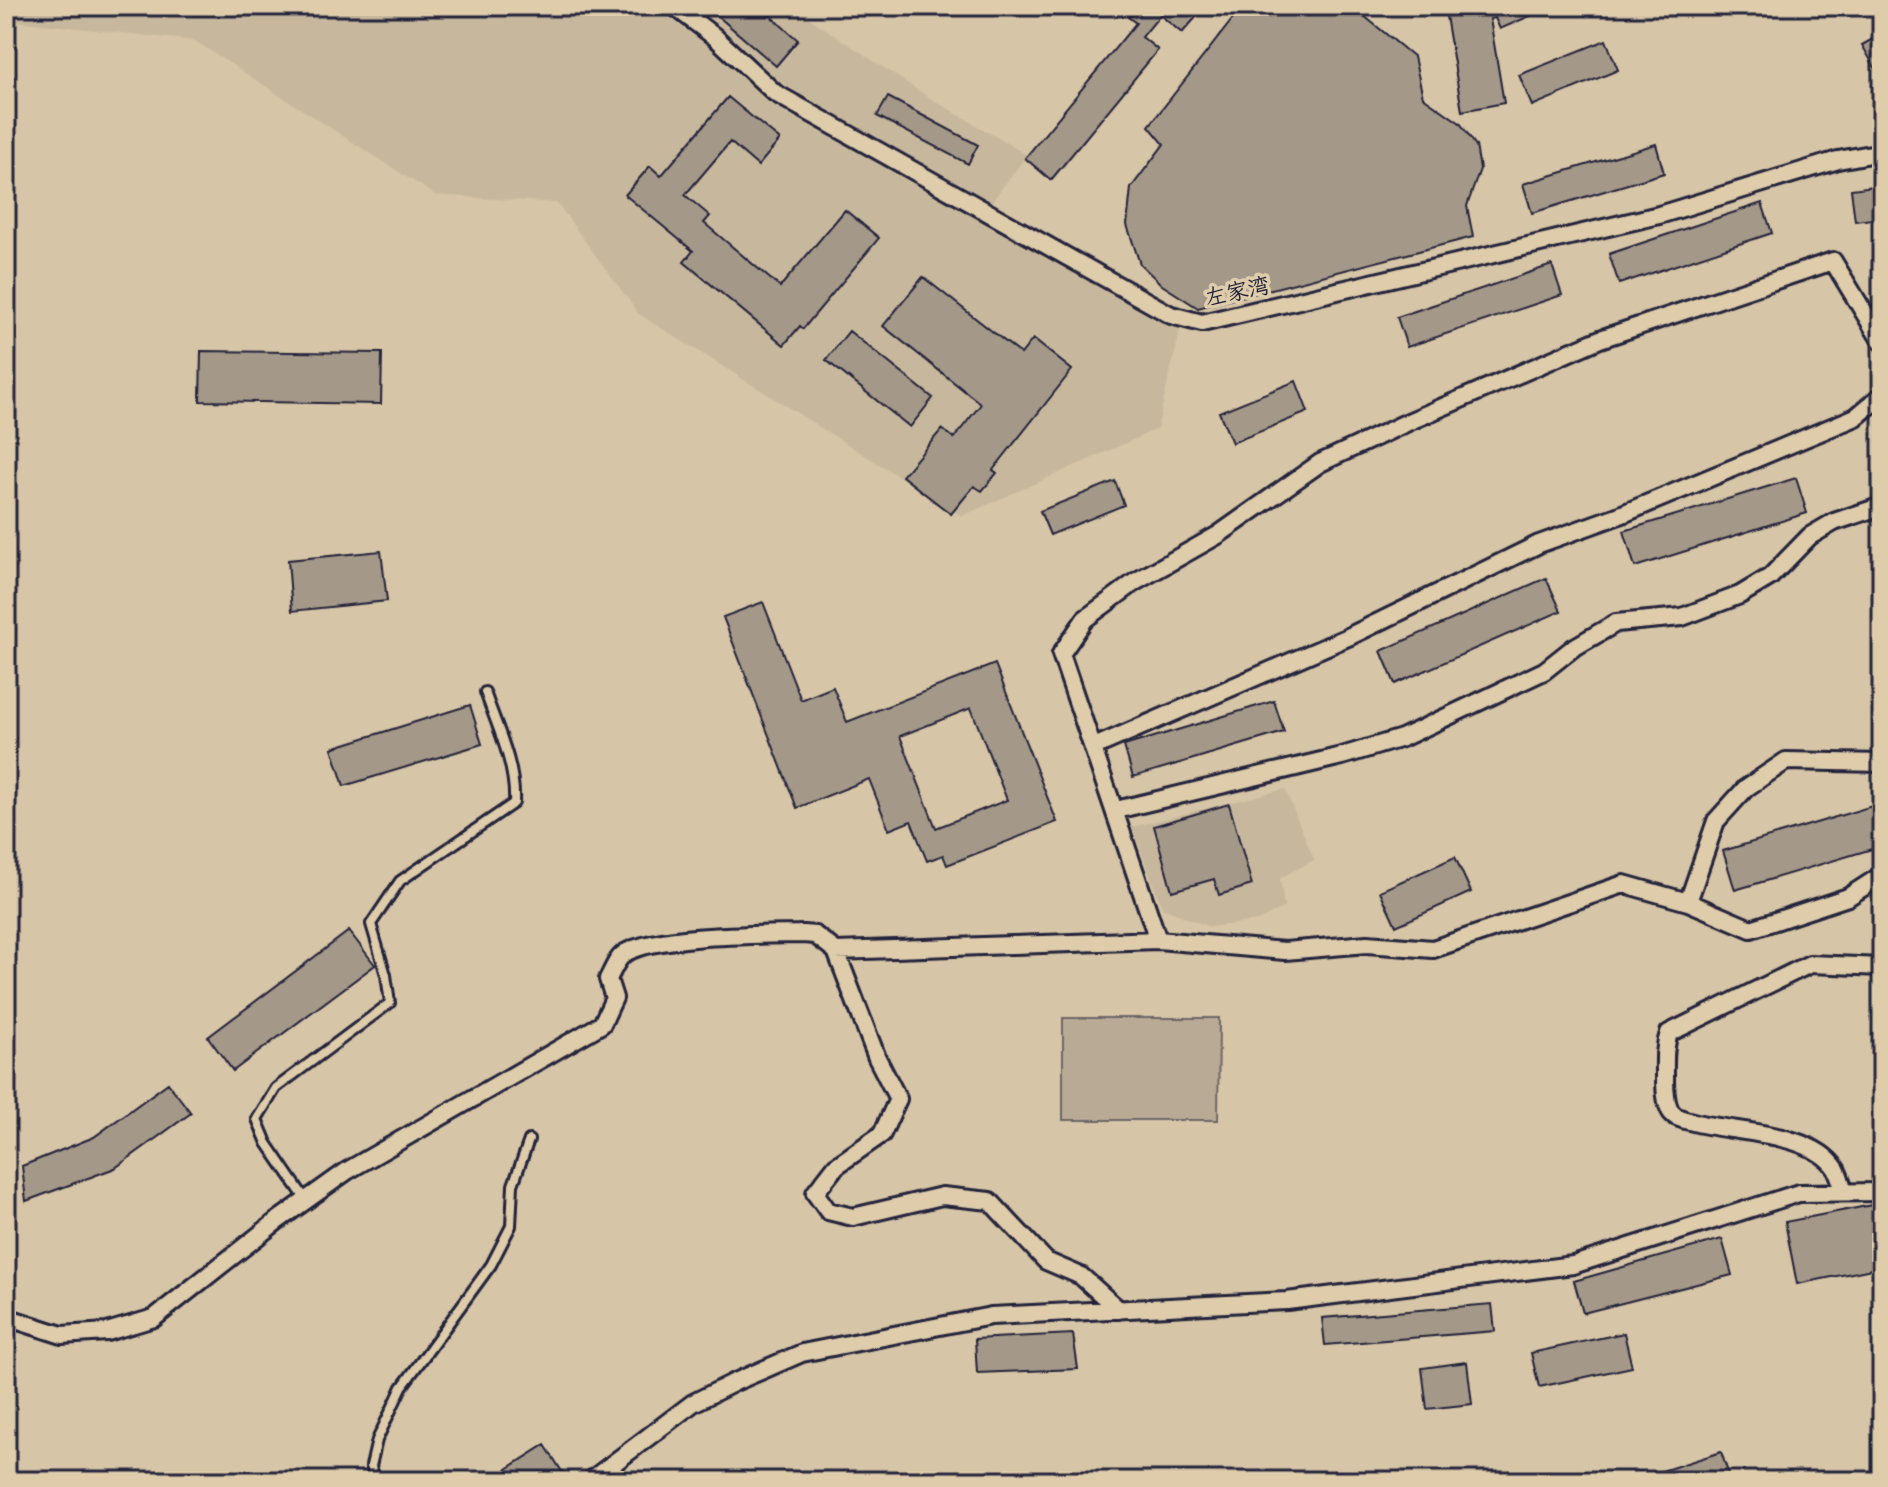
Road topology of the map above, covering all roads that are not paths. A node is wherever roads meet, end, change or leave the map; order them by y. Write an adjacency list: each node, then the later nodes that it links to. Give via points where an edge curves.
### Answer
1 (674, 6): 2 (street, 左家湾, via 775,93 1171,315 1202,323 1659,215 1838,160)
2 (1882, 152)
3 (1882, 342): 7 (street, via 1833,261 1600,339 1320,463 1085,619 1061,654)
4 (1882, 395): 7 (street, via 1856,417 1539,544 1348,637)
5 (1882, 506): 9 (street, via 1810,536 1770,577 1740,595 1682,617 1616,623 1544,671 1402,738)
6 (485, 692): 18 (lane, via 509,761 514,803 400,881 371,924 390,1003 276,1088 257,1119)
7 (1094, 747): 9 (street)
8 (1882, 763): 11 (street, via 1786,761 1746,788 1716,821)
9 (1116, 810): 12 (street)
10 (1882, 875): 11 (street, via 1848,897 1751,929)
11 (1688, 902): 12 (street, via 1624,884 1433,949 1367,944 1285,951)
12 (1158, 940): 13 (street)
13 (836, 951): 18 (street, via 815,935 803,934 718,937 631,950 621,955 608,979 614,998 602,1024); 19 (street, via 898,1099 882,1134 836,1166 815,1193 828,1211 853,1217 942,1196 990,1201 1046,1261 1081,1276)
14 (1882, 967): 16 (street, via 1810,964 1669,1033 1665,1044 1665,1090 1671,1112 1700,1124 1803,1145 1836,1169)
15 (529, 1140): 21 (lane, via 513,1185 511,1226 491,1265 402,1387 377,1440 371,1466)
16 (1844, 1192): 17 (street); 19 (street, via 1799,1193 1573,1265 1287,1301)
17 (1882, 1192)
18 (306, 1200): 20 (street, via 154,1318 107,1332 62,1335)
19 (1119, 1310): 22 (street, via 991,1316 802,1353 693,1403)
20 (6, 1317)
21 (375, 1481)
22 (590, 1481)

